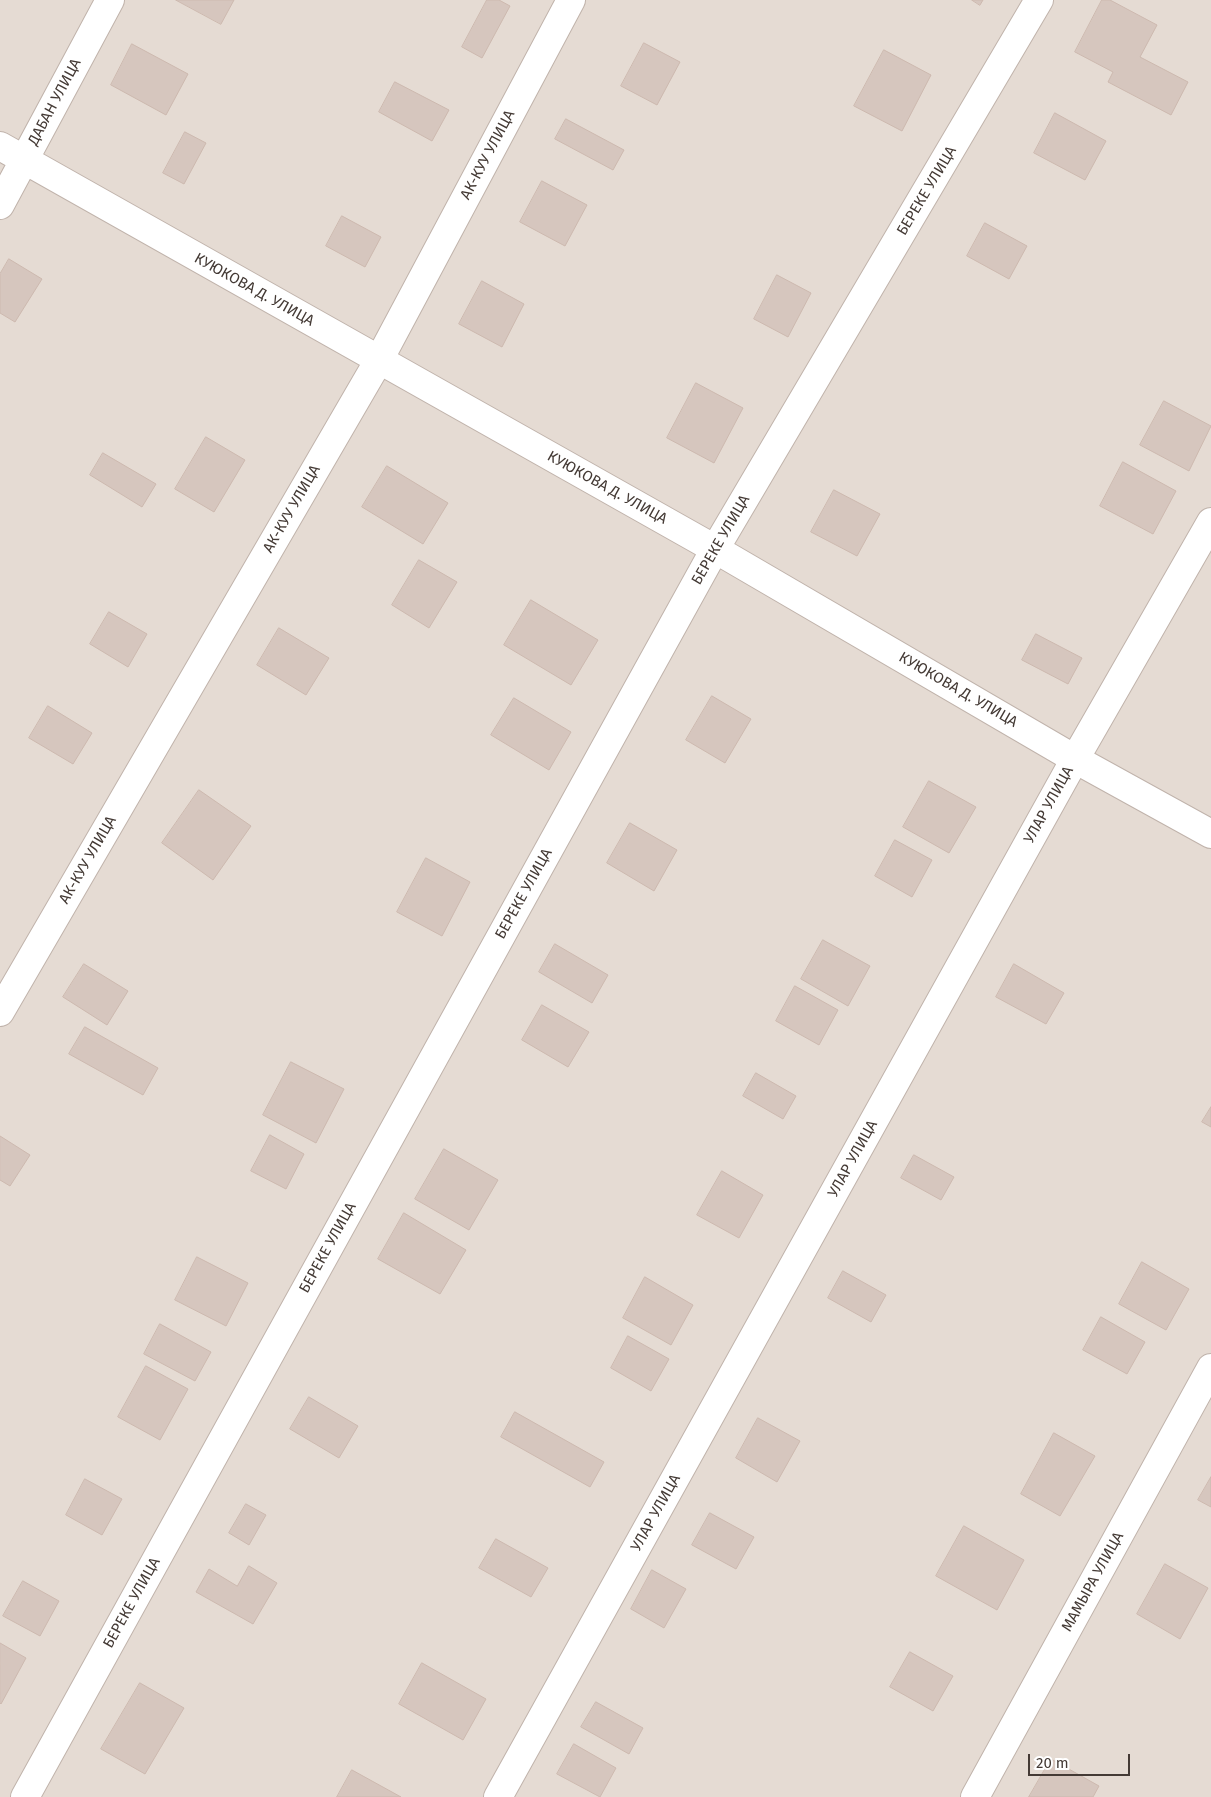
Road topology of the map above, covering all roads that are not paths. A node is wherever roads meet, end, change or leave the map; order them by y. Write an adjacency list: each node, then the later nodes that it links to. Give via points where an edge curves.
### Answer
1 (110, 0): 5 (street, ДАБАН УЛИЦА)
2 (571, 0): 7 (street, АК-КУУ УЛИЦА)
3 (1040, 0): 9 (street, БЕРЕКЕ УЛИЦА)
4 (0, 146): 5 (street, КУЮКОВА Д. УЛИЦА)
5 (23, 160): 6 (street, ДАБАН УЛИЦА); 7 (street, КУЮКОВА Д. УЛИЦА)
6 (0, 205)
7 (379, 360): 9 (street, КУЮКОВА Д. УЛИЦА); 12 (street, АК-КУУ УЛИЦА)
8 (1211, 522): 10 (street, УЛАР УЛИЦА)
9 (715, 549): 10 (street, КУЮКОВА Д. УЛИЦА); 14 (street, БЕРЕКЕ УЛИЦА)
10 (1075, 758): 11 (street, КУЮКОВА Д. УЛИЦА); 15 (street, УЛАР УЛИЦА)
11 (1211, 834)
12 (0, 1012)
13 (1211, 1368): 16 (street, МАМЫРА УЛИЦА)
14 (25, 1797)
15 (498, 1797)
16 (975, 1797)

